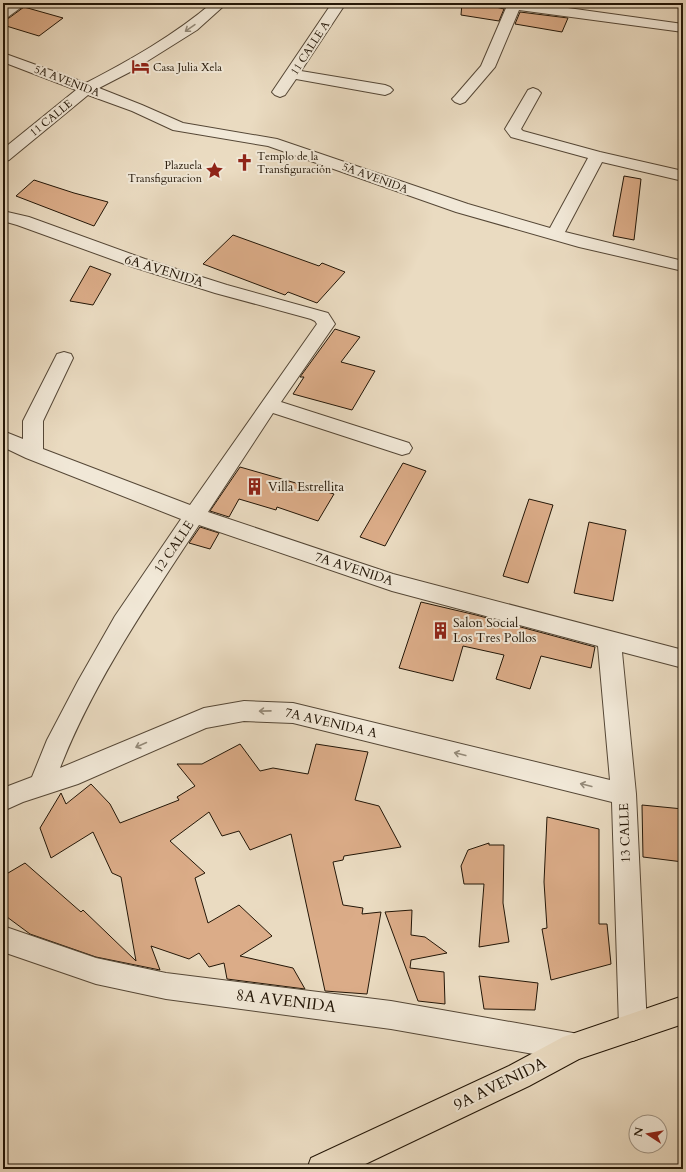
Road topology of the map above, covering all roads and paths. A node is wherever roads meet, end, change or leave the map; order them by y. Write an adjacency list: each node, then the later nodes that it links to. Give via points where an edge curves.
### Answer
1 (20, 3): 5 (street)
2 (220, 3): 9 (street, 11 CALLE, one-way to 9, via 192,27 169,42)
3 (339, 3): 8 (street, 11 CALLE A)
4 (508, 4): 6 (street); 13 (street, via 488,67)
5 (3, 14)
6 (683, 28)
7 (3, 57): 9 (street, 5A AVENIDA)
8 (292, 74): 10 (street); 11 (street, 11 CALLE A)
9 (86, 89): 15 (street, 11 CALLE); 18 (street, 5A AVENIDA, via 179,127 271,142 454,206)
10 (385, 90)
11 (280, 92)
12 (533, 94): 14 (street, via 514,127 514,132 520,136)
13 (460, 99)
14 (597, 156): 16 (street); 18 (street)
15 (3, 157)
16 (683, 176)
17 (3, 216): 20 (street, 6A AVENIDA, via 139,263 317,315)
18 (555, 234): 19 (street, 5A AVENIDA, via 585,244)
19 (683, 266)
20 (325, 320): 22 (street, 12 CALLE, via 325,327)
21 (64, 358): 25 (street, via 33,420)
22 (269, 405): 24 (street); 26 (street, 12 CALLE)
23 (3, 438): 25 (street, 7A AVENIDA)
24 (402, 448)
25 (33, 452): 26 (street, 7A AVENIDA)
26 (196, 516): 27 (street, 7A AVENIDA, via 392,582); 29 (street, 12 CALLE, via 123,622 56,747)
27 (609, 640): 28 (street, 7A AVENIDA); 31 (street, 13 CALLE)
28 (683, 659)
29 (41, 786): 30 (street, 7A AVENIDA A); 31 (street, 7A AVENIDA A, one-way to 29, via 293,713 272,711 244,711 204,718)
30 (7, 791)
31 (624, 794): 34 (street, 13 CALLE)
32 (3, 939): 35 (street, 8A AVENIDA, via 96,971 166,986 391,1015)
33 (683, 1010): 34 (main road, 9A AVENIDA)
34 (633, 1027): 35 (main road, 9A AVENIDA)
35 (573, 1047): 36 (main road, 9A AVENIDA, via 519,1076)
36 (322, 1169)

